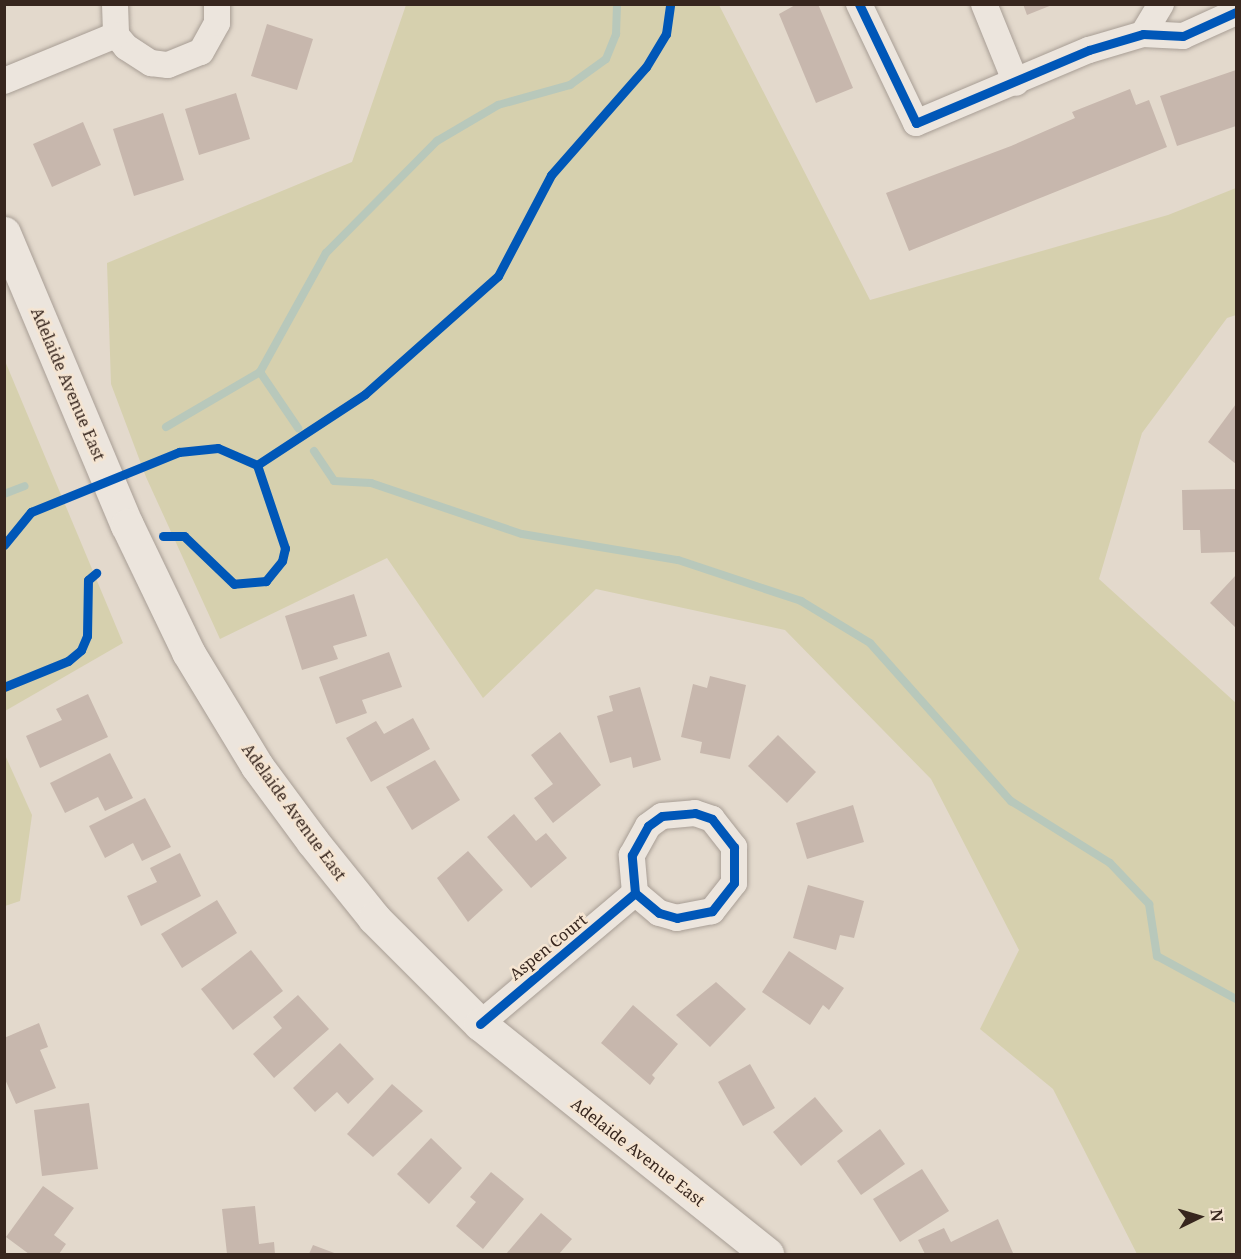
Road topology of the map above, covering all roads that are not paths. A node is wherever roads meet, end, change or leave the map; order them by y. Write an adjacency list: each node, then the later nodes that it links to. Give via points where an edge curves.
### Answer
1 (115, 4): 8 (street)
2 (217, 4): 8 (street, via 211,39 186,61 151,63 135,55)
3 (859, 4): 10 (street, via 916,123)
4 (984, 4): 10 (street)
5 (1161, 4): 7 (street)
6 (1236, 12): 7 (street, via 1183,36)
7 (1143, 34): 10 (street, via 1089,50)
8 (116, 35): 9 (street)
9 (4, 81)
10 (1016, 83)
11 (4, 233): 13 (main road, Adelaide Avenue East, via 127,525 188,652 227,719 313,842 374,918)
12 (635, 893): 12 (street, via 632,855 638,839 662,816 696,813 712,819 734,847 734,883 712,911 677,918 659,913); 13 (street, Aspen Court)
13 (480, 1024): 14 (main road, Adelaide Avenue East)
14 (767, 1254)

